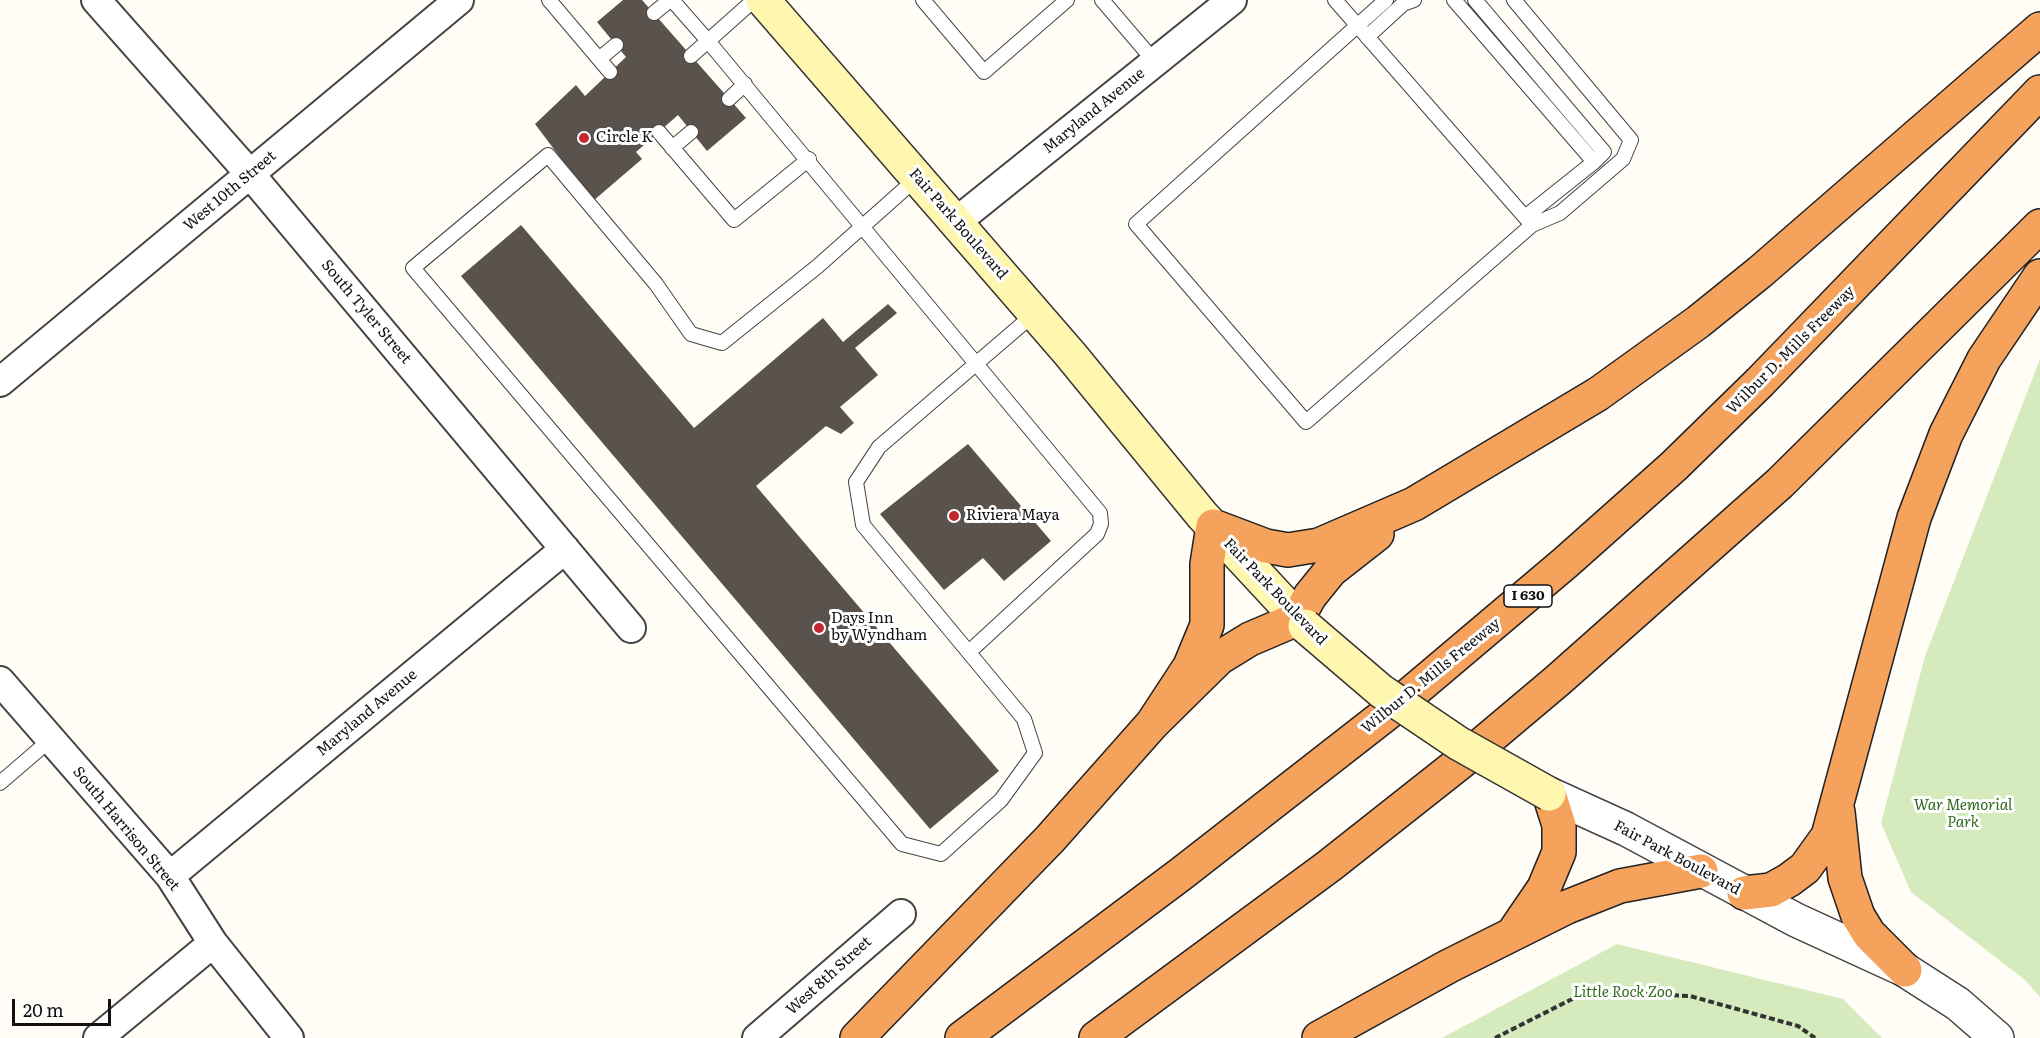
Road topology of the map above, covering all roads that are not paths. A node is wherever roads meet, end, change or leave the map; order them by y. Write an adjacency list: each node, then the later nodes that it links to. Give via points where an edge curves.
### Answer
1 (96, 0): 35 (street, South Tyler Street)
2 (459, 0): 35 (street, West 10th Street)
3 (671, 0): 17 (lane); 21 (lane)
4 (754, 0): 21 (lane)
5 (763, 0): 36 (main road, Fair Park Boulevard)
6 (923, 0): 7 (lane, via 984,72)
7 (1067, 0)
8 (1102, 0): 25 (lane)
9 (1232, 0): 25 (street, Maryland Avenue)
10 (1335, 0): 18 (lane)
11 (1386, 0): 18 (lane)
12 (1414, 0): 20 (lane, via 1403,4)
13 (1454, 0): 34 (lane)
14 (1475, 0): 34 (lane, via 1604,152)
15 (1514, 0): 37 (lane, via 1631,140 1623,159 1560,213)
16 (557, 2): 24 (lane)
17 (654, 13)
18 (1357, 26): 20 (lane); 37 (lane, via 1136,224 1306,423)
19 (2040, 29): 45 (highway, via 1698,322 1598,394)
20 (1367, 37): 37 (lane)
21 (708, 41): 23 (lane); 27 (lane)
22 (616, 45): 24 (lane)
23 (691, 56)
24 (599, 59): 26 (lane)
25 (1155, 62): 38 (street, Maryland Avenue)
26 (610, 72)
27 (745, 84): 29 (lane); 33 (lane)
28 (2040, 92): 68 (highway, Wilbur D. Mills Freeway / I 630, via 1760,382 1565,563 1390,711)
29 (729, 99)
30 (659, 132): 32 (lane)
31 (692, 132): 32 (lane)
32 (672, 148): 33 (lane, via 734,220)
33 (809, 159): 39 (lane)
34 (1594, 162): 37 (lane)
35 (250, 174): 44 (street, West 10th Street); 47 (street, South Tyler Street)
36 (917, 177): 38 (main road, Fair Park Boulevard); 39 (lane)
37 (1529, 221)
38 (956, 222): 42 (main road, Fair Park Boulevard)
39 (862, 225): 43 (lane); 50 (lane, via 722,343 691,334 656,284 548,155 413,268 902,844 941,854 1001,800 1035,753 1024,719)
40 (2040, 226): 69 (highway, via 1780,483 1557,681 1329,866)
41 (2040, 276): 56 (highway, via 1984,358 1946,434 1914,518)
42 (1034, 314): 43 (lane); 46 (main road, Fair Park Boulevard)
43 (978, 364): 50 (lane, via 879,447 856,482 863,525); 50 (lane, via 1100,513 1101,524 1097,534)
44 (0, 382)
45 (1414, 504): 46 (highway, via 1319,545 1288,550); 48 (highway, via 1331,570 1310,596)
46 (1213, 526): 48 (main road, Fair Park Boulevard); 52 (highway, via 1207,564 1207,625 1190,666)
47 (564, 549): 49 (street, South Tyler Street); 58 (street, Maryland Avenue)
48 (1301, 622): 52 (highway, via 1250,639 1220,658); 55 (main road, Fair Park Boulevard, bridge, via 1390,697 1458,743)
49 (631, 628)
50 (969, 652)
51 (0, 681): 53 (street, South Harrison Street)
52 (1152, 724): 67 (highway, via 1050,839)
53 (50, 740): 54 (lane); 58 (street, South Harrison Street)
54 (0, 783)
55 (1549, 794): 57 (street, Fair Park Boulevard, via 1626,829); 61 (highway, via 1559,825 1559,852 1544,888)
56 (1838, 799): 59 (highway, via 1828,836 1804,868 1771,890); 63 (highway, via 1845,878 1858,916 1869,934)
57 (1701, 871): 59 (street, Fair Park Boulevard); 61 (highway, via 1620,886 1567,907)
58 (170, 876): 62 (street, South Harrison Street)
59 (1744, 893): 63 (street, Fair Park Boulevard)
60 (901, 914): 66 (street, West 8th Street)
61 (1511, 936): 70 (highway)
62 (213, 943): 64 (street); 65 (street, South Harrison Street)
63 (1905, 970): 71 (street, Fair Park Boulevard, via 1958,1004)
64 (98, 1038)
65 (290, 1038)
66 (758, 1038)
67 (857, 1038)
68 (962, 1038)
69 (1096, 1038)
70 (1319, 1038)
71 (1997, 1038)

